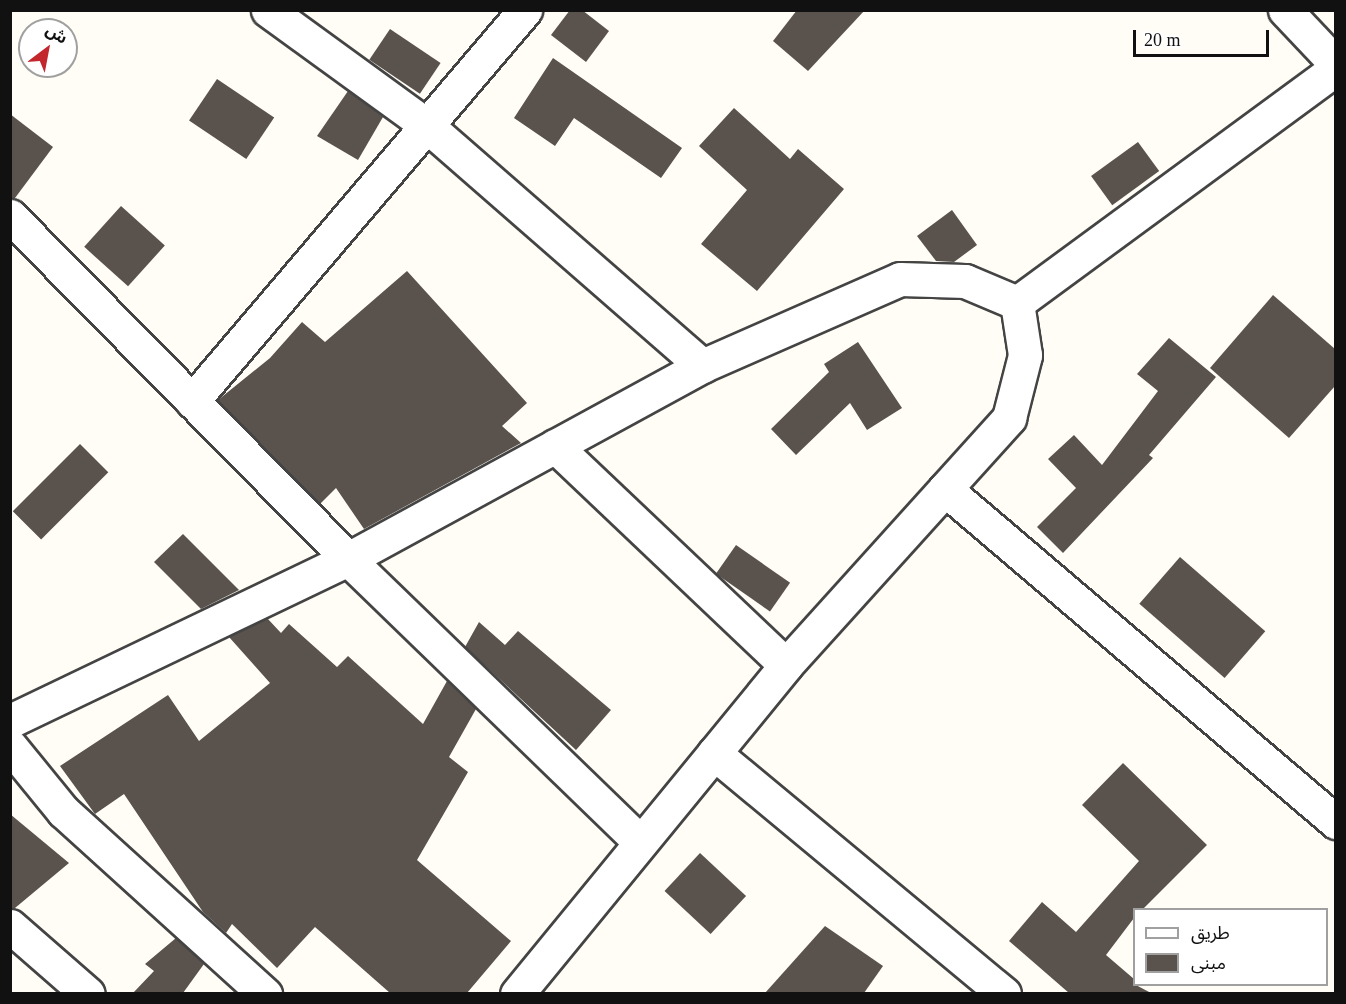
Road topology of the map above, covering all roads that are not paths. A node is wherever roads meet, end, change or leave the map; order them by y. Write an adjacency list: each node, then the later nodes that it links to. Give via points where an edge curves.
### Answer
1 (268, 10): 5 (street)
2 (525, 10): 5 (street)
3 (1285, 10): 4 (street)
4 (1335, 66): 7 (street)
5 (425, 124): 8 (street); 9 (street)
6 (10, 216): 9 (street)
7 (1017, 303): 8 (street, via 965,281 900,279); 11 (street, via 1025,355 1009,418)
8 (702, 366): 10 (street)
9 (192, 401): 12 (street)
10 (555, 446): 12 (street); 13 (street)
11 (945, 489): 13 (street); 17 (street)
12 (348, 559): 14 (street); 18 (street)
13 (786, 665): 16 (street)
14 (10, 722)
15 (10, 746): 21 (street, via 63,811)
16 (714, 753): 18 (street); 23 (street)
17 (1335, 822)
18 (640, 842): 22 (street)
19 (10, 926): 20 (street)
20 (88, 993)
21 (265, 993)
22 (517, 993)
23 (1004, 993)

